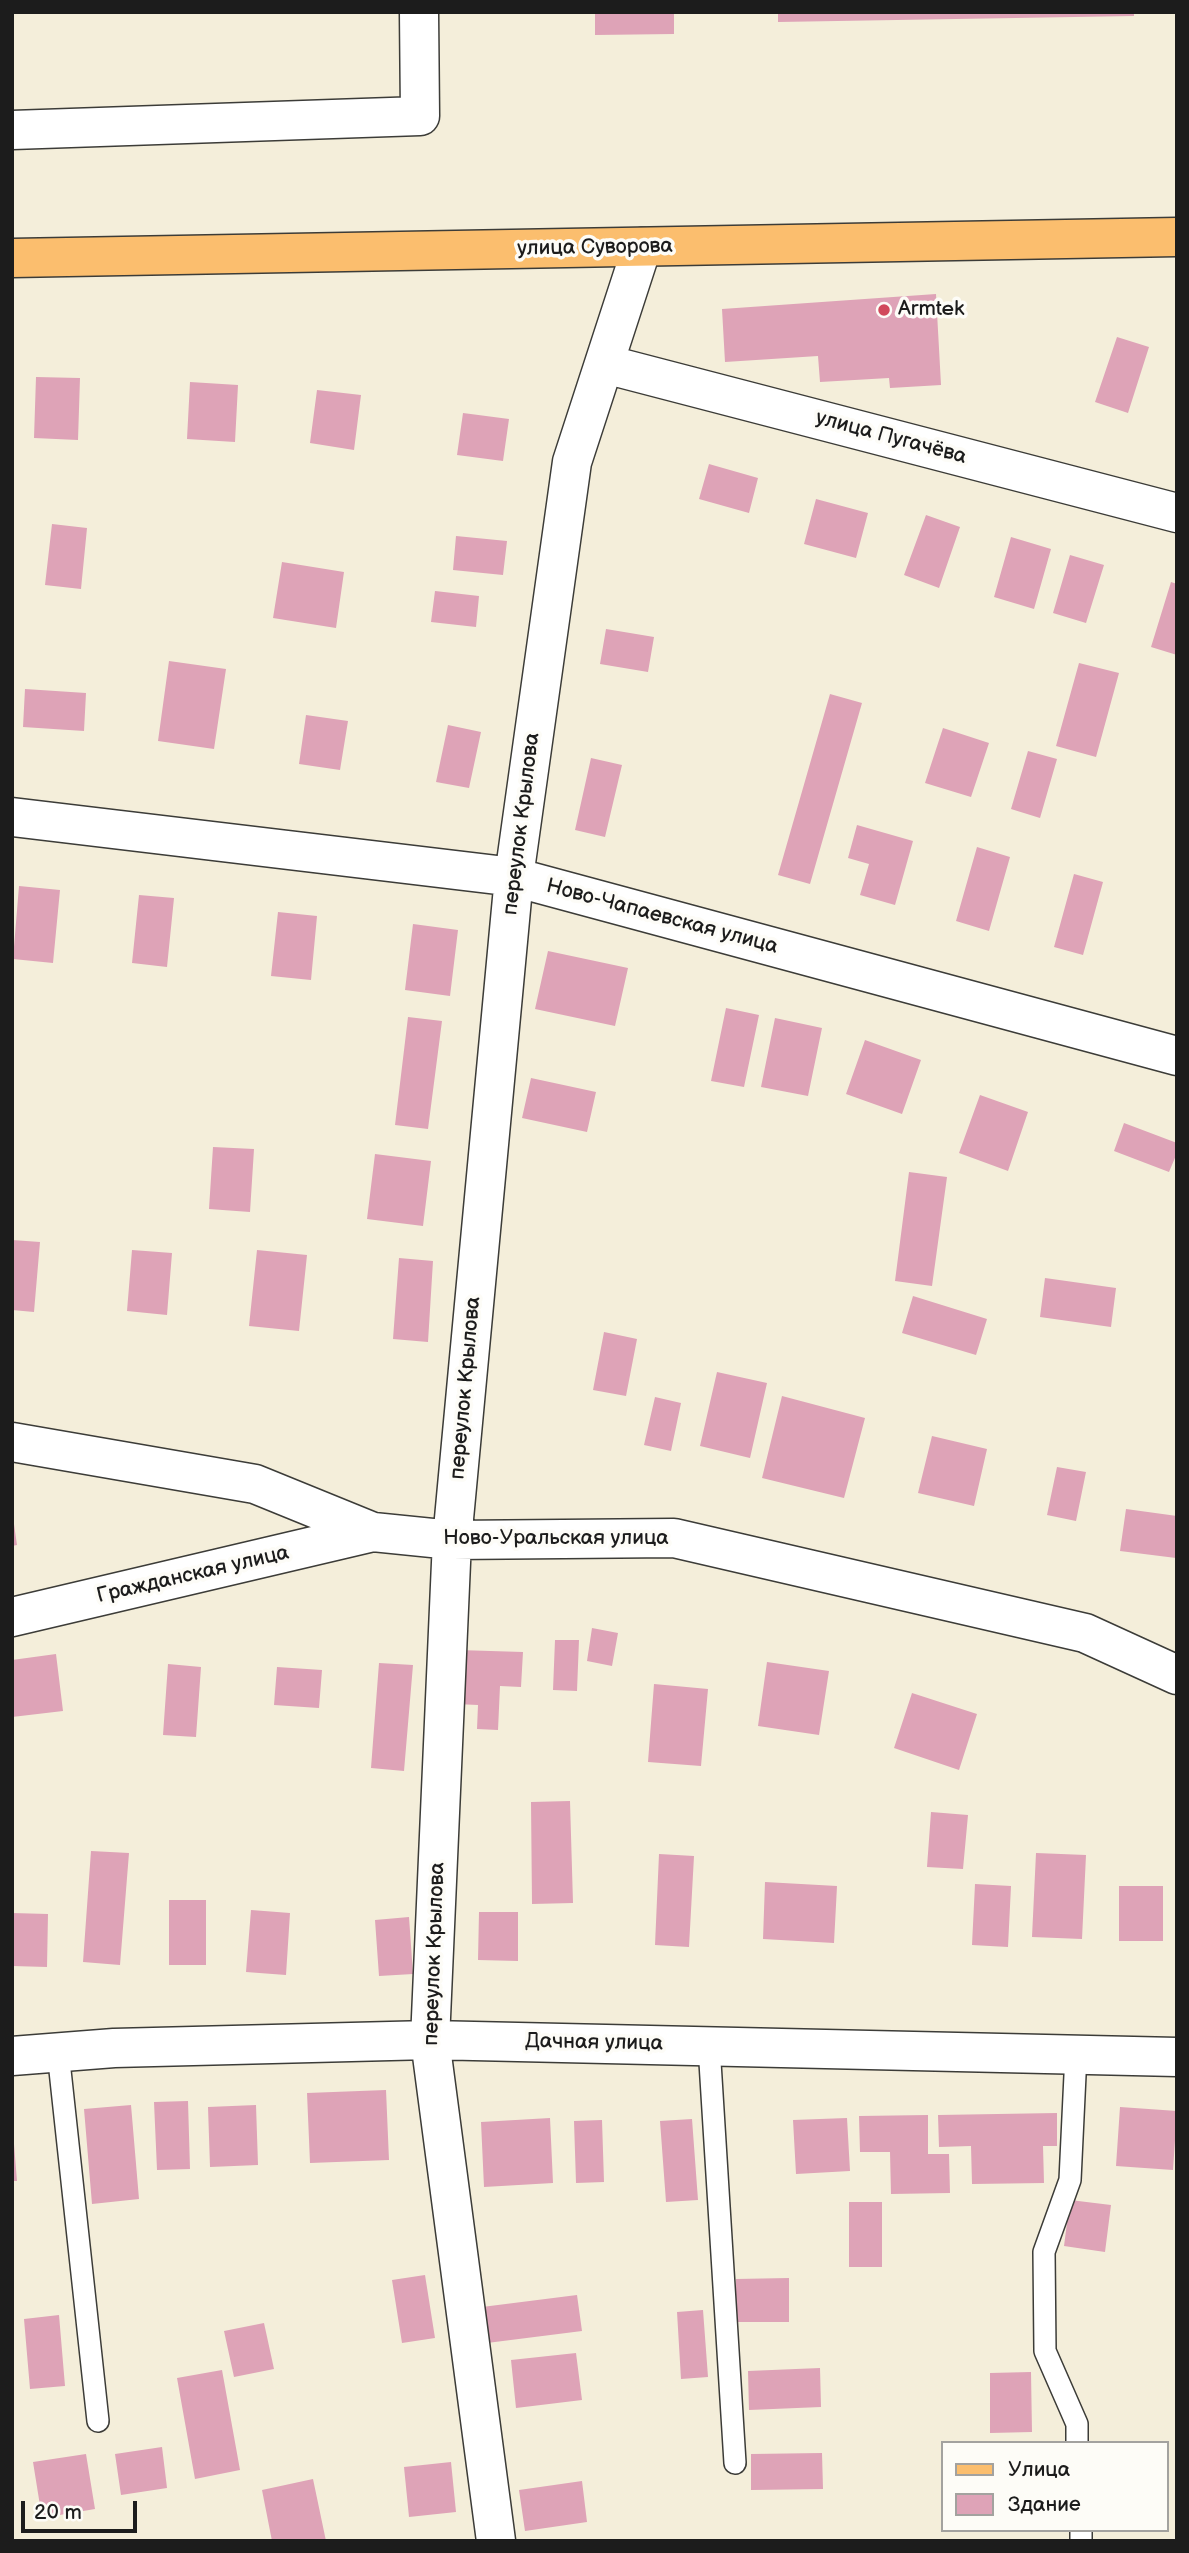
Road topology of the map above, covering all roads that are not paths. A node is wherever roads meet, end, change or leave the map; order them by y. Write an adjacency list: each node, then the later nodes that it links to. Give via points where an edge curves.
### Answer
1 (419, 12): 2 (street, via 420,116)
2 (12, 130)
3 (1177, 237): 4 (main road, улица Суворова)
4 (642, 247): 5 (main road, улица Суворова); 6 (street, переулок Крылова)
5 (12, 258)
6 (605, 363): 7 (street, улица Пугачёва); 9 (street, переулок Крылова, via 572,462)
7 (1177, 513)
8 (12, 817): 9 (street, Ново-Чапаевская улица)
9 (514, 877): 10 (street, Ново-Чапаевская улица); 13 (street, переулок Крылова)
10 (1177, 1056)
11 (12, 1442): 12 (street, Ново-Уральская улица, via 256,1484)
12 (373, 1532): 13 (street, Ново-Уральская улица); 14 (street, Гражданская улица)
13 (452, 1539): 15 (street, Ново-Уральская улица, via 674,1538 1085,1633); 16 (street, переулок Крылова)
14 (12, 1617)
15 (1177, 1675)
16 (430, 2040): 17 (street, Дачная улица); 18 (street, Дачная улица); 25 (street, переулок Крылова)
17 (709, 2046): 19 (street, Дачная улица); 24 (lane)
18 (58, 2052): 20 (street, Дачная улица); 22 (lane)
19 (1076, 2054): 21 (street, Дачная улица); 23 (lane, via 1070,2180 1044,2252 1044,2264 1045,2351 1077,2424)
20 (12, 2056)
21 (1177, 2057)
22 (98, 2421)
23 (1077, 2441)
24 (735, 2463)
25 (496, 2541)

